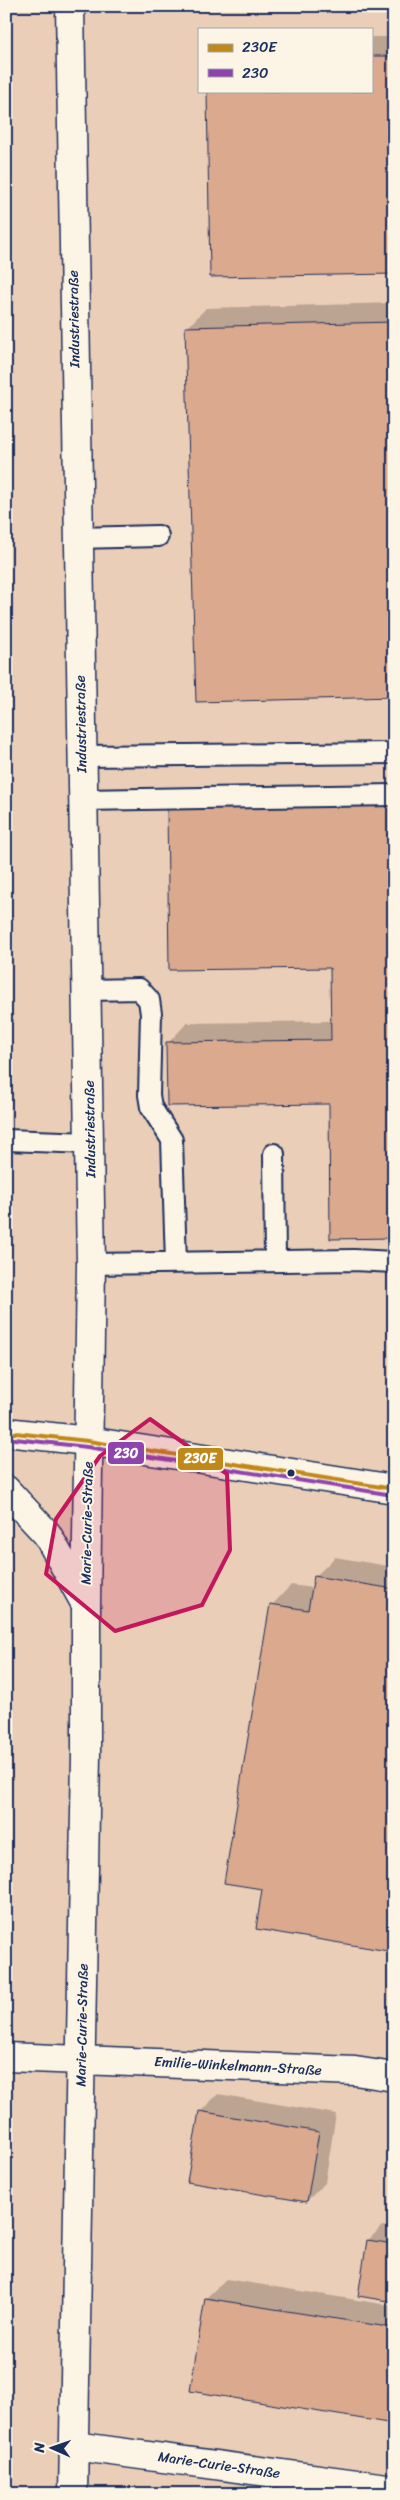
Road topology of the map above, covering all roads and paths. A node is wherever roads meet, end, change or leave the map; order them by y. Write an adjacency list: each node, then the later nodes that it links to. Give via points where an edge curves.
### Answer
1 (70, 6): 3 (street, Industriestraße)
2 (158, 536): 3 (lane)
3 (78, 538): 5 (street, Industriestraße)
4 (394, 753): 5 (lane)
5 (82, 756): 7 (street, Industriestraße)
6 (394, 795): 7 (lane)
7 (83, 800): 8 (street, Industriestraße)
8 (88, 990): 10 (street, Industriestraße); 13 (lane, via 139,989 149,1000 150,1095 155,1116 172,1140)
9 (6, 1140): 10 (lane)
10 (90, 1143): 15 (street, Industriestraße)
11 (274, 1154): 12 (lane)
12 (275, 1261): 13 (lane); 14 (lane)
13 (176, 1262): 15 (lane)
14 (394, 1262)
15 (91, 1264): 17 (street, Industriestraße)
16 (6, 1432): 17 (street)
17 (88, 1441): 18 (street); 20 (street, Marie-Curie-Straße)
18 (394, 1489)
19 (6, 1490): 20 (street, Marie-Curie-Straße, via 47,1534)
20 (86, 1604): 22 (street, Marie-Curie-Straße)
21 (6, 2057): 22 (street, Emilie-Winkelmann-Straße)
22 (82, 2058): 23 (street, Emilie-Winkelmann-Straße, via 355,2071); 24 (street, Marie-Curie-Straße)
23 (394, 2077)
24 (74, 2446): 25 (street, Marie-Curie-Straße); 26 (street, Marie-Curie-Straße)
25 (394, 2489)
26 (73, 2494)

